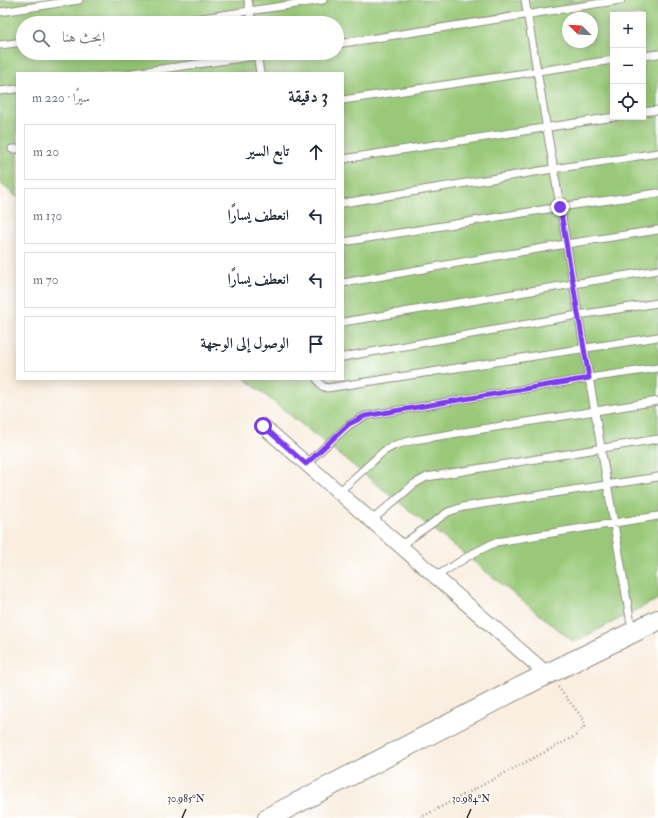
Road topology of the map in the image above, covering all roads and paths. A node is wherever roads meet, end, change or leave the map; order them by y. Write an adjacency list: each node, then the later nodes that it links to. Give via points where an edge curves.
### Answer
1 (79, 0): 7 (lane)
2 (248, 0): 6 (lane)
3 (323, 0): 6 (lane)
4 (525, 0): 8 (lane)
5 (622, 0): 8 (lane)
6 (250, 11): 9 (lane); 10 (lane)
7 (0, 12)
8 (528, 15): 12 (lane); 21 (lane)
9 (216, 16)
10 (251, 16)
11 (16, 43): 13 (lane)
12 (344, 43)
13 (0, 45)
14 (658, 54): 15 (lane)
15 (646, 56)
16 (218, 60): 19 (lane)
17 (258, 60): 20 (lane)
18 (610, 60): 21 (lane)
19 (140, 72)
20 (260, 72)
21 (537, 72): 24 (lane); 28 (lane)
22 (16, 89): 23 (lane)
23 (0, 92)
24 (344, 100)
25 (658, 110): 26 (lane)
26 (646, 112)
27 (610, 118): 28 (lane)
28 (547, 128): 30 (lane); 31 (lane)
29 (658, 153): 31 (lane)
30 (344, 158)
31 (554, 169): 33 (lane); 34 (lane)
32 (658, 193): 34 (lane)
33 (344, 203)
34 (560, 207): 36 (lane); 37 (lane)
35 (658, 230): 37 (lane)
36 (344, 242)
37 (566, 244): 39 (lane); 40 (lane)
38 (658, 270): 40 (lane)
39 (344, 283)
40 (573, 283): 42 (lane); 43 (lane)
41 (658, 303): 42 (lane)
42 (578, 315): 45 (lane); 46 (lane)
43 (344, 322)
44 (658, 337): 45 (lane)
45 (584, 349): 48 (lane); 49 (lane, via 327,388)
46 (344, 356)
47 (658, 368): 48 (lane)
48 (589, 378): 51 (lane); 55 (lane, via 365,416 349,424)
49 (318, 380)
50 (658, 401): 51 (lane)
51 (595, 411): 54 (lane); 58 (lane, via 395,445 384,451)
52 (263, 426): 55 (street)
53 (658, 439): 54 (lane)
54 (601, 448): 57 (lane); 60 (lane, via 427,477 414,484)
55 (306, 464): 58 (street)
56 (658, 477): 57 (lane)
57 (608, 485): 61 (lane); 62 (lane, via 463,507 448,512)
58 (339, 492): 60 (street)
59 (658, 516): 61 (lane)
60 (371, 521): 62 (street)
61 (614, 523): 63 (lane, via 496,542); 65 (lane)
62 (400, 546): 63 (street)
63 (436, 577): 66 (street)
64 (658, 620): 65 (street)
65 (633, 632): 66 (street)
66 (547, 674): 67 (street); 68 (path, via 584,720 584,727 576,736)
67 (268, 818)
68 (420, 818)

